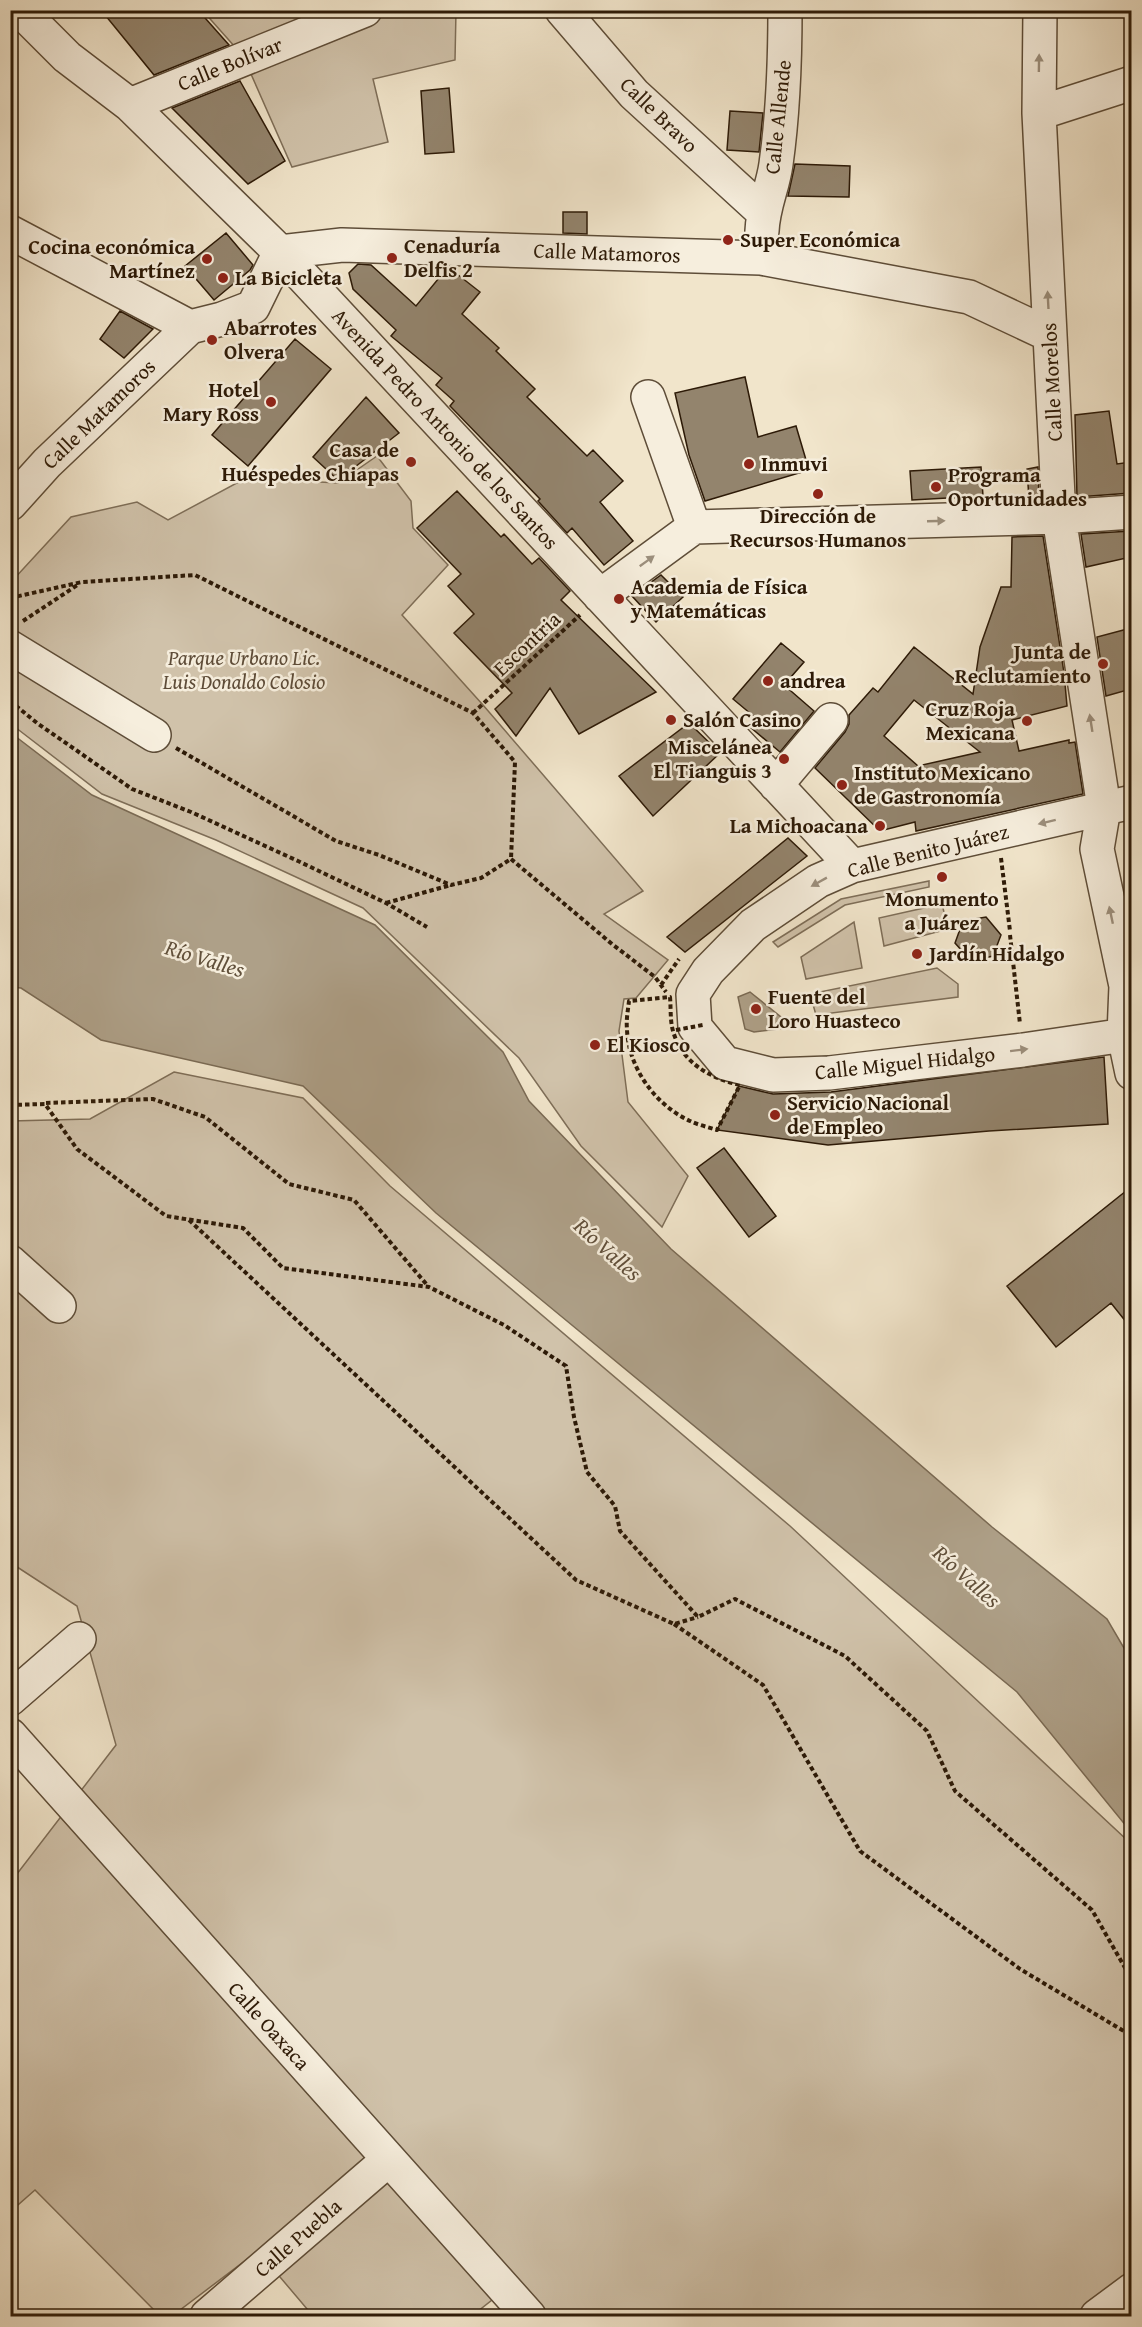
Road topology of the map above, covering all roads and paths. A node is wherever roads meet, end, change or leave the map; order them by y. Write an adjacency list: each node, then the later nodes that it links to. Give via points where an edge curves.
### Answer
1 (20, 10): 7 (street, Avenida Pedro Antonio de los Santos, via 67,57)
2 (364, 10): 7 (street, Calle Bolívar)
3 (562, 10): 9 (street, Calle Bravo, via 634,94)
4 (785, 10): 9 (street, Calle Allende, via 776,165)
5 (1040, 10): 8 (street, Calle Morelos, one-way to 5)
6 (1131, 83): 8 (street)
7 (130, 105): 11 (street, Avenida Pedro Antonio de los Santos)
8 (1039, 113): 14 (street, Calle Morelos, one-way to 8)
9 (763, 212): 12 (street, Calle Allende)
10 (10, 232): 13 (street)
11 (280, 252): 12 (street, Calle Matamoros, via 342,245); 13 (street, via 253,307 222,320); 21 (street, Avenida Pedro Antonio de los Santos)
12 (761, 258): 14 (street, Calle Matamoros, via 969,297)
13 (190, 327): 16 (street, Calle Matamoros, via 47,463)
14 (1050, 335): 18 (street, Calle Morelos)
15 (648, 397): 19 (street)
16 (10, 504)
17 (1131, 512): 18 (street)
18 (1059, 517): 19 (street, one-way to 18); 29 (street, Calle Morelos, one-way to 18)
19 (694, 527): 21 (street, one-way to 19)
20 (82, 582): 22 (path); 23 (path); 25 (path, via 195,575)
21 (600, 596): 25 (path, Escontria); 28 (street, Avenida Pedro Antonio de los Santos)
22 (10, 598)
23 (18, 642): 27 (street)
24 (10, 701): 34 (path, via 132,789 202,817)
25 (472, 713): 31 (path, via 515,762)
26 (831, 720): 28 (street)
27 (154, 735): 33 (path, via 336,841)
28 (776, 785): 32 (street, Avenida Pedro Antonio de los Santos)
29 (1118, 805): 32 (street, Calle Benito Juárez, one-way to 32); 39 (street, Calle Morelos, one-way to 29, via 1126,986 1097,849)
30 (1001, 854): 38 (path)
31 (511, 859): 33 (path, via 481,878); 36 (path, via 655,976)
32 (852, 866): 37 (street, Calle Benito Juárez, one-way to 37, via 818,882 753,925 708,971 693,994)
33 (452, 885): 34 (path)
34 (386, 903): 35 (path)
35 (427, 927)
36 (670, 998): 36 (path, via 629,1000 627,1030 634,1061 648,1088 661,1101 692,1122 717,1130 740,1085 717,1080 685,1054 673,1031)
37 (691, 1028): 39 (street, Calle Miguel Hidalgo, one-way to 39, via 725,1063 773,1075 870,1068)
38 (1021, 1033)
39 (1128, 1035): 40 (street, Calle Morelos)
40 (1131, 1073)
41 (10, 1104): 42 (path)
42 (45, 1104): 43 (path, via 77,1149 166,1216); 45 (path, via 153,1099 205,1117 289,1184 354,1200)
43 (188, 1219): 45 (path, via 243,1228 283,1268); 48 (path, via 576,1580)
44 (10, 1262): 46 (street)
45 (429, 1287): 47 (path, via 504,1325 566,1366 587,1472 615,1506 620,1531)
46 (59, 1305)
47 (698, 1617): 48 (path); 52 (path, via 735,1599 845,1656 927,1731 955,1791 1092,1910)
48 (674, 1624): 53 (path, via 763,1684 860,1851 1020,1969)
49 (79, 1639): 50 (street)
50 (10, 1699)
51 (10, 1735): 54 (street, Calle Oaxaca)
52 (1131, 1980)
53 (1131, 2036)
54 (388, 2160): 56 (street, Calle Puebla); 57 (street, Calle Oaxaca)
55 (1131, 2290): 58 (street)
56 (207, 2316)
57 (529, 2316)
58 (1097, 2316)

